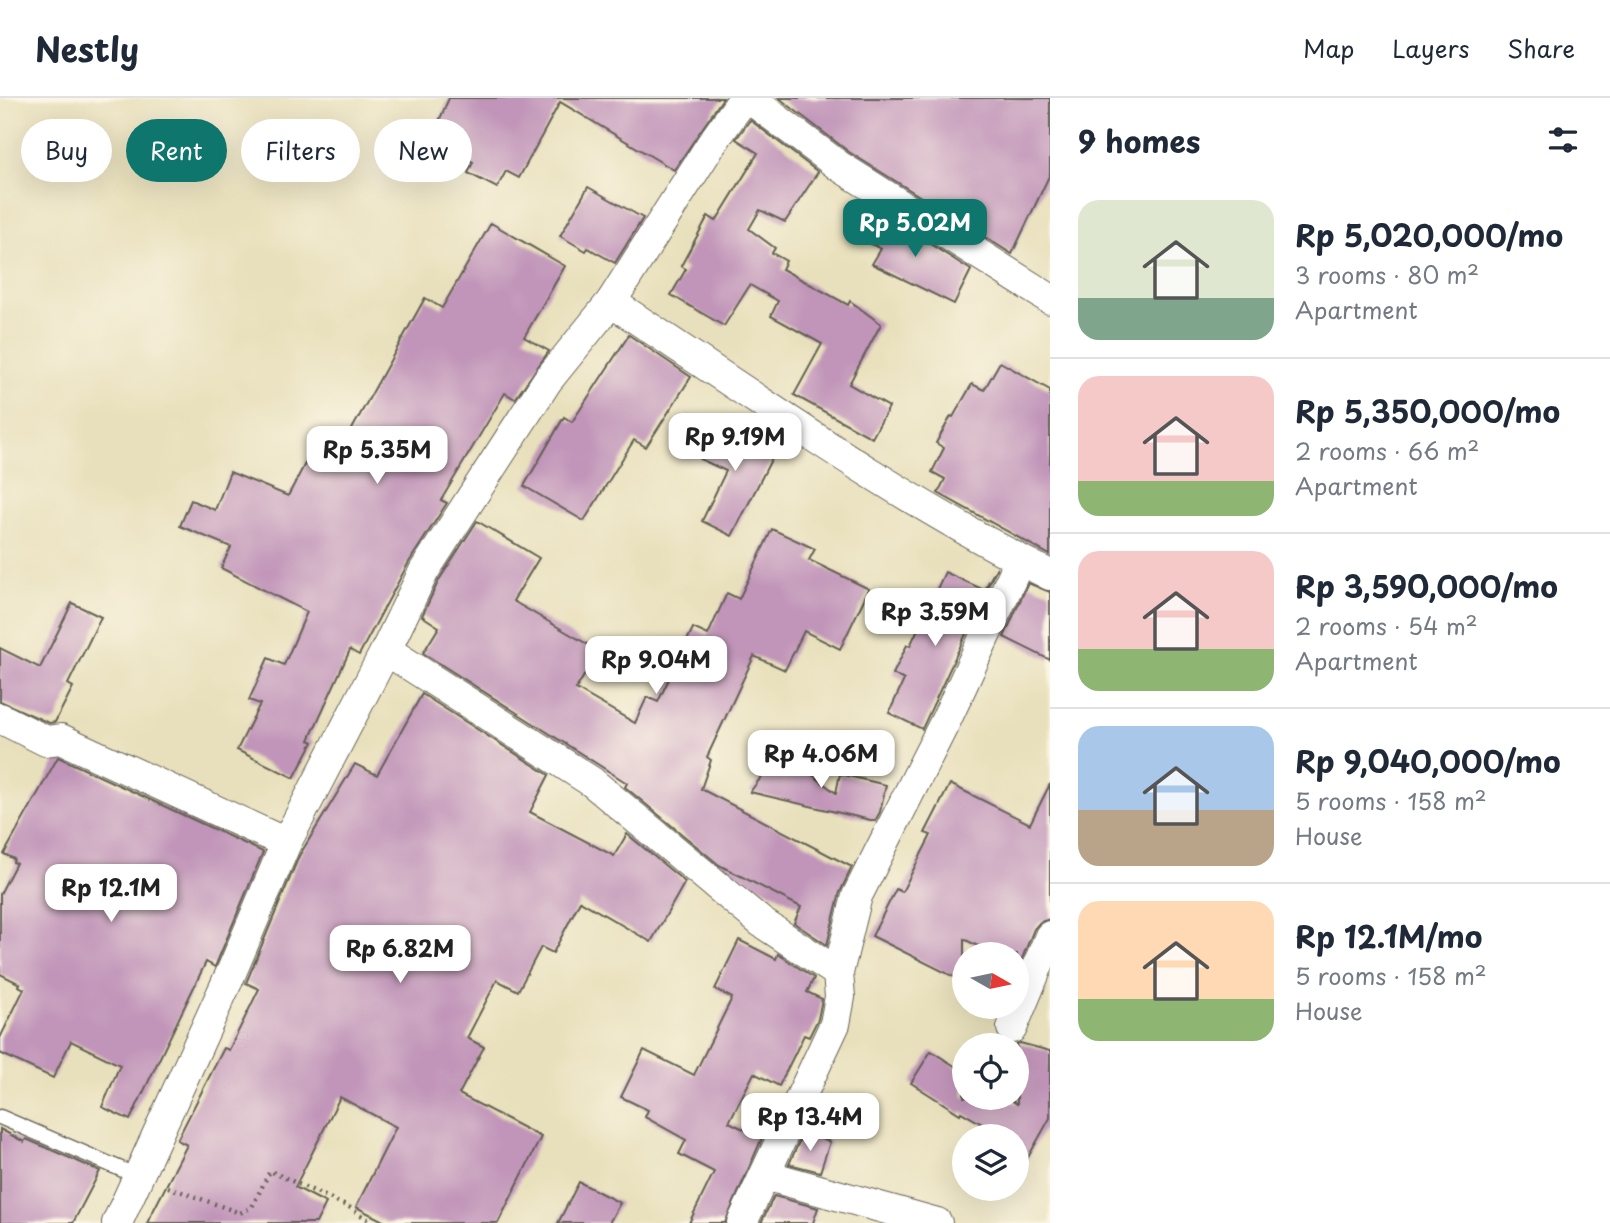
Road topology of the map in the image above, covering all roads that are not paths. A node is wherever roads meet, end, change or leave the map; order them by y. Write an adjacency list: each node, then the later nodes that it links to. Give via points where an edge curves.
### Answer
1 (747, 98): 2 (street, via 839,166); 3 (street, via 710,146)
2 (1050, 299)
3 (611, 302): 4 (street, via 811,437); 6 (street, via 547,381 424,571)
4 (1020, 560): 5 (street); 10 (street, via 857,896)
5 (1050, 575)
6 (386, 650): 8 (street); 10 (street, via 592,782 761,922)
7 (0, 718): 8 (street, via 46,741 61,739)
8 (286, 843): 14 (street)
9 (1050, 936): 11 (street)
10 (838, 973): 13 (street, via 835,1024)
11 (1012, 1028)
12 (0, 1117): 14 (lane)
13 (765, 1175): 16 (street); 17 (street)
14 (137, 1176): 15 (street)
15 (117, 1223)
16 (742, 1223)
17 (937, 1223)

